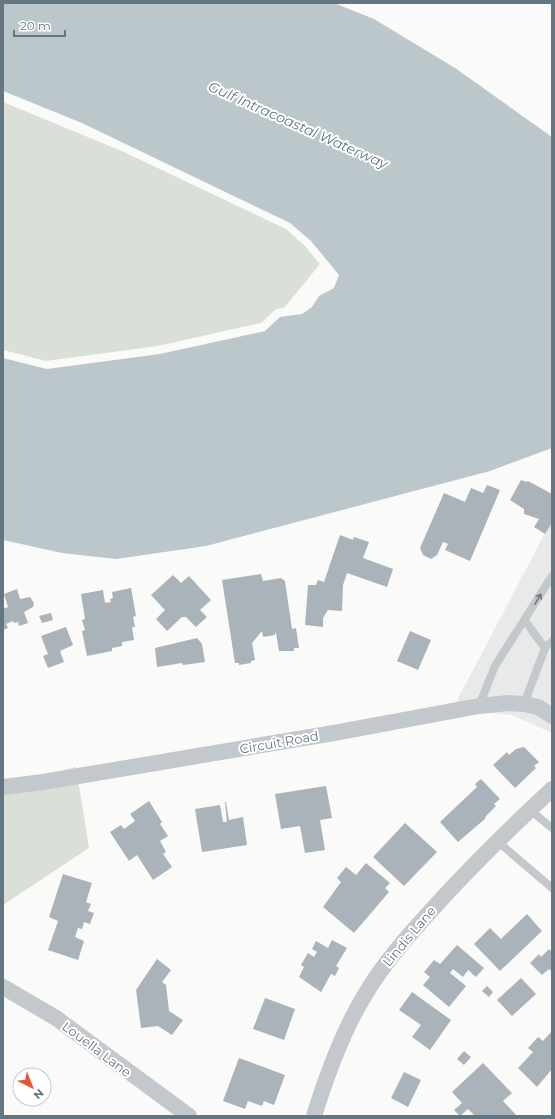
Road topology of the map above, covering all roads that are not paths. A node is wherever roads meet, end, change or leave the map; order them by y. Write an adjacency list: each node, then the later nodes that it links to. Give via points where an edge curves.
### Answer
1 (552, 576): 2 (lane, one-way to 1)
2 (525, 621): 4 (lane); 6 (lane, via 495,666)
3 (552, 641): 4 (lane)
4 (545, 648): 5 (lane)
5 (524, 704): 6 (street, Circuit Road); 7 (street, Circuit Road, via 538,707)
6 (479, 706): 8 (street, Circuit Road)
7 (552, 716)
8 (3, 787)
9 (552, 789): 10 (street, Lindis Lane)
10 (530, 810): 11 (lane); 12 (street, Lindis Lane)
11 (552, 828)
12 (497, 841): 13 (lane); 16 (street, Lindis Lane, via 429,913 374,980 341,1041)
13 (552, 888)
14 (3, 987): 15 (street, Louella Lane, via 56,1018)
15 (189, 1116)
16 (314, 1116)

